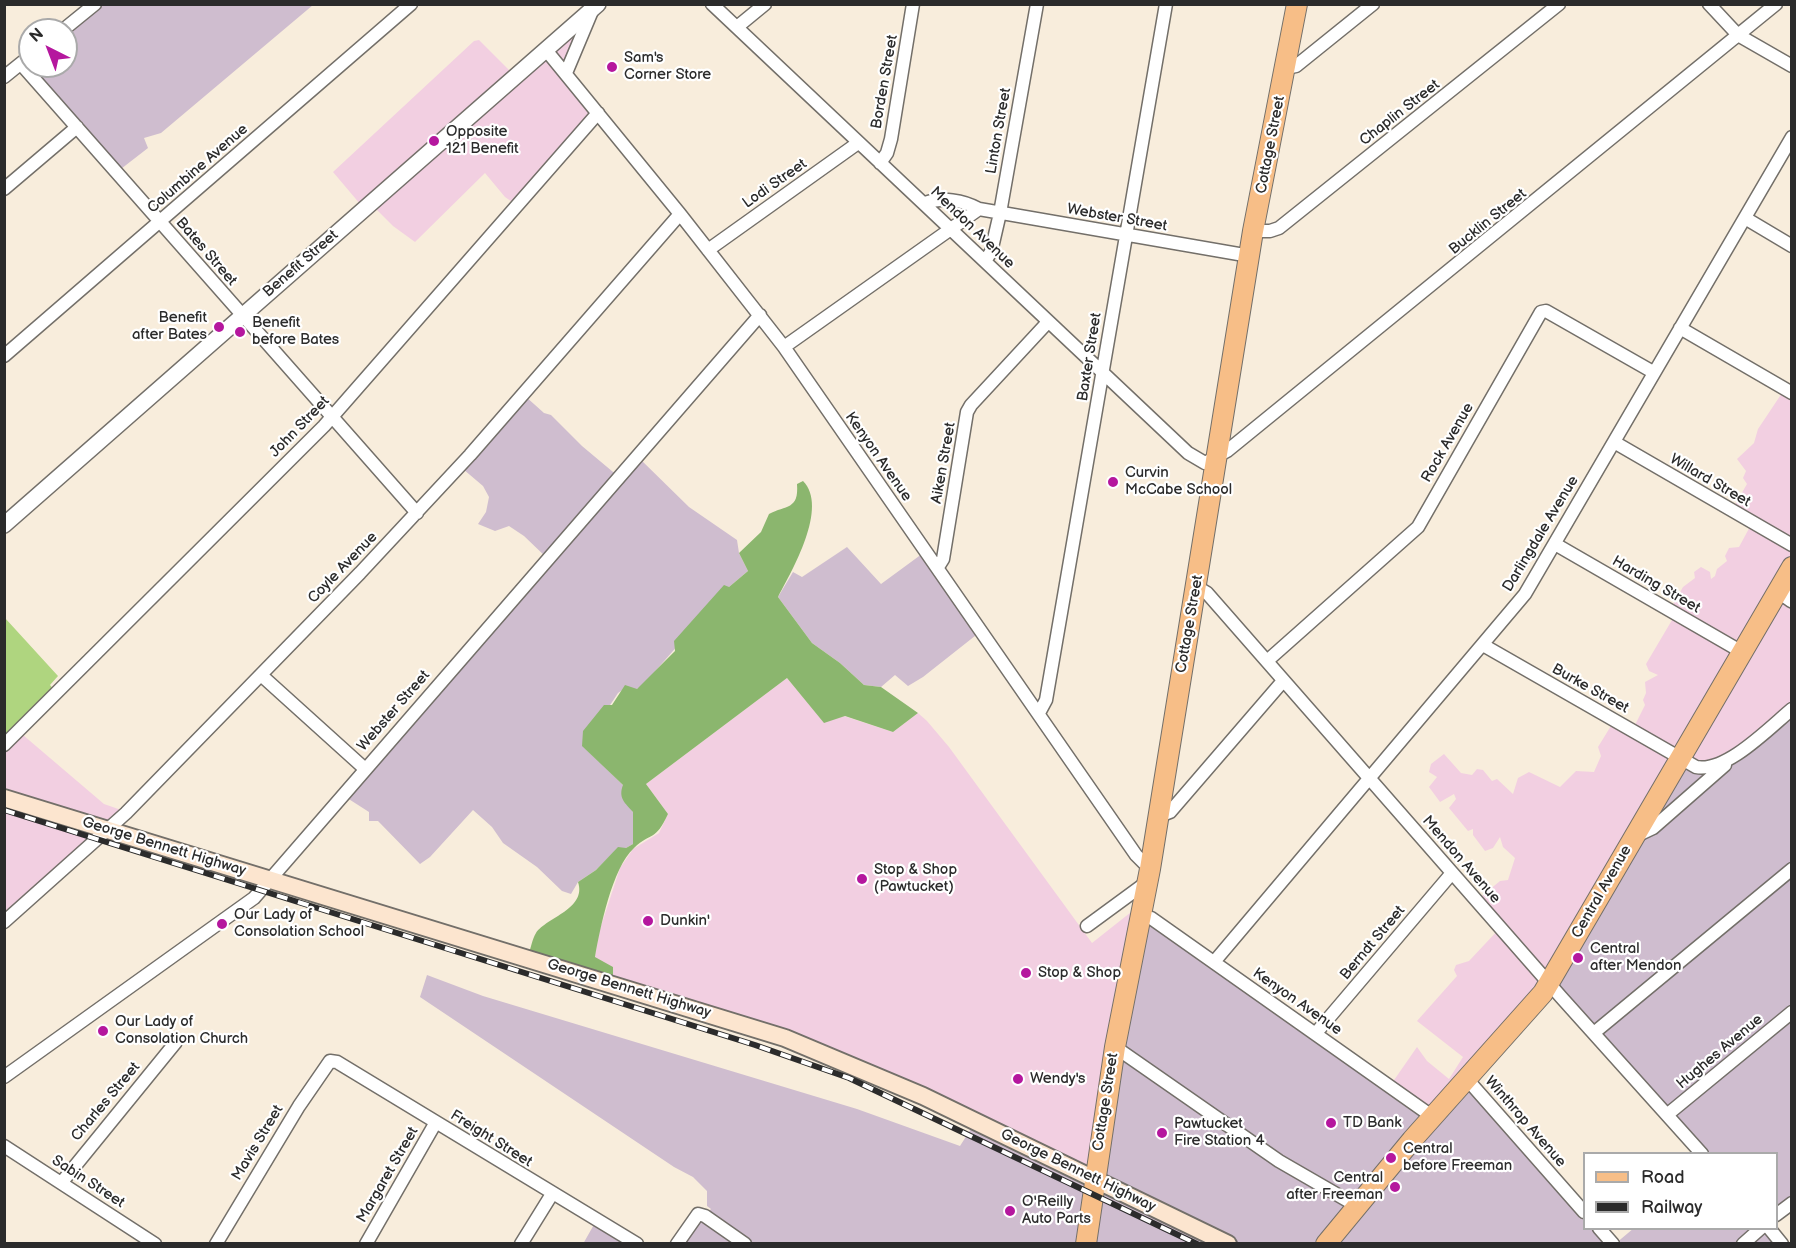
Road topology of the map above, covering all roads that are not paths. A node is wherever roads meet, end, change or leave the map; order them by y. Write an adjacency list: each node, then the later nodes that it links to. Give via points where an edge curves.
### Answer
1 (95, 4): 14 (street)
2 (411, 4): 35 (street, Columbine Avenue)
3 (712, 4): 15 (street, Mendon Avenue)
4 (765, 4): 15 (street)
5 (913, 4): 28 (street, Borden Street, via 891,139)
6 (1037, 4): 32 (street, Linton Street)
7 (1166, 4): 38 (street, Baxter Street)
8 (1297, 4): 20 (main road, Cottage Street)
9 (1373, 4): 20 (street, via 1296,66)
10 (1558, 4): 37 (street, Chaplin Street, via 1279,228)
11 (1710, 4): 16 (street)
12 (1776, 4): 16 (street, Bucklin Street)
13 (595, 6): 17 (street, Benefit Street); 21 (street)
14 (78, 18)
15 (737, 27): 27 (street, Mendon Avenue)
16 (1738, 35): 19 (street); 54 (street, Bucklin Street, via 1374,334)
17 (546, 50): 21 (street, Kenyon Avenue); 44 (street, Benefit Street)
18 (18, 66): 22 (street)
19 (1791, 66)
20 (1286, 68): 37 (main road, Cottage Street)
21 (566, 73): 24 (street, Kenyon Avenue)
22 (4, 77)
23 (39, 78): 25 (street, Bates Street)
24 (598, 113): 33 (street, Kenyon Avenue); 52 (street, John Street)
25 (77, 127): 29 (street); 35 (street, Bates Street)
26 (1791, 137): 34 (street, Darlingdale Avenue)
27 (858, 143): 28 (street, Mendon Avenue); 40 (street, Lodi Street)
28 (880, 163): 30 (street, Mendon Avenue)
29 (4, 189)
30 (925, 203): 31 (street, Webster Street, via 954,200); 36 (street, Mendon Avenue)
31 (979, 209): 32 (street, Webster Street); 36 (street)
32 (1000, 213): 38 (street, Webster Street); 42 (street, Linton Street, via 991,252)
33 (680, 214): 40 (street, Kenyon Avenue); 55 (street, Coyle Avenue)
34 (1745, 218): 39 (street); 46 (street, Darlingdale Avenue)
35 (159, 222): 44 (street, Bates Street); 48 (street, Columbine Avenue)
36 (951, 229): 42 (street, Mendon Avenue); 47 (street)
37 (1253, 231): 41 (main road, Cottage Street)
38 (1126, 235): 41 (street, Webster Street); 50 (street, Baxter Street)
39 (1791, 246)
40 (708, 250): 43 (street, Kenyon Avenue)
41 (1250, 256): 54 (main road, Cottage Street)
42 (985, 261): 45 (street, Mendon Avenue)
43 (760, 315): 47 (street, Kenyon Avenue); 73 (street, Webster Street)
44 (243, 316): 52 (street, Bates Street); 56 (street, Benefit Street)
45 (1048, 322): 50 (street, Mendon Avenue); 59 (street, Aiken Street, via 971,405 943,559)
46 (1680, 328): 49 (street, Darlingdale Avenue); 51 (street)
47 (784, 347): 59 (street, Kenyon Avenue)
48 (4, 356)
49 (1653, 372): 53 (street, Darlingdale Avenue); 65 (street, Rock Avenue, via 1546,311 1540,312 1418,527)
50 (1102, 373): 54 (street, Mendon Avenue, via 1188,453 1205,463); 69 (street, Baxter Street, via 1046,700)
51 (1791, 393)
52 (333, 417): 55 (street, Bates Street); 70 (street, John Street)
53 (1614, 442): 57 (street, Darlingdale Avenue); 58 (street, Willard Street)
54 (1215, 458): 61 (main road, Cottage Street)
55 (417, 513): 66 (street, Coyle Avenue)
56 (4, 525)
57 (1555, 544): 63 (street, Darlingdale Avenue, via 1525,594); 64 (street, Harding Street)
58 (1791, 545)
59 (938, 567): 69 (street, Kenyon Avenue)
60 (1791, 567): 62 (main road, Central Avenue)
61 (1197, 587): 65 (street, Mendon Avenue, via 1207,593); 76 (main road, Cottage Street)
62 (1785, 595): 64 (main road, Central Avenue)
63 (1483, 645): 71 (street, Burke Street); 74 (street, Darlingdale Avenue)
64 (1742, 652): 71 (main road, Central Avenue)
65 (1267, 661): 67 (street, Mendon Avenue)
66 (261, 675): 73 (street); 77 (street, Coyle Avenue)
67 (1283, 681): 74 (street, Mendon Avenue); 76 (street, via 1170,812)
68 (1791, 709): 72 (street)
69 (1039, 714): 81 (street, Kenyon Avenue)
70 (4, 745)
71 (1682, 758): 72 (street, Burke Street, via 1704,768); 78 (main road, Central Avenue)
72 (1730, 759): 78 (street, via 1720,772 1653,828)
73 (364, 768): 82 (street, Webster Street)
74 (1368, 778): 80 (street, Mendon Avenue); 86 (street, Darlingdale Avenue)
75 (4, 798): 77 (main road, George Bennett Highway)
76 (1157, 818): 81 (main road, Cottage Street)
77 (107, 830): 82 (main road, George Bennett Highway); 84 (street, Coyle Avenue)
78 (1634, 838): 87 (main road, Central Avenue)
79 (1791, 868): 89 (street)
80 (1452, 873): 87 (street, Mendon Avenue); 90 (street, Berndt Street)
81 (1148, 876): 83 (main road, Cottage Street); 85 (street)
82 (270, 879): 94 (street, Webster Street, via 254,898); 101 (main road, George Bennett Highway, via 785,1038 863,1069)
83 (1141, 915): 86 (street, Kenyon Avenue); 92 (main road, Cottage Street)
84 (4, 922)
85 (1087, 926)
86 (1214, 962): 90 (street, Kenyon Avenue)
87 (1549, 983): 89 (street, Mendon Avenue); 95 (main road, Central Avenue)
88 (1791, 1012): 96 (street, Hughes Avenue)
89 (1596, 1032): 96 (street, Mendon Avenue)
90 (1316, 1034): 97 (street, Kenyon Avenue)
91 (176, 1042): 102 (street, Charles Street)
92 (1114, 1047): 101 (main road, Cottage Street); 105 (street, via 1279,1161)
93 (330, 1061): 98 (street, Freight Street); 112 (street, Mavis Street)
94 (4, 1077)
95 (1466, 1078): 97 (main road, Central Avenue); 106 (street, Winthrop Avenue)
96 (1668, 1114): 100 (street, Mendon Avenue)
97 (1433, 1117): 105 (main road, Central Avenue)
98 (436, 1122): 103 (street, Freight Street); 113 (street, Margaret Street)
99 (4, 1146): 102 (street, Sabin Street)
100 (1700, 1152)
101 (1096, 1179): 118 (main road, Cottage Street); 119 (main road, George Bennett Highway)
102 (62, 1182): 111 (street, Sabin Street)
103 (552, 1194): 114 (street); 115 (street, Freight Street)
104 (1791, 1203): 107 (street)
105 (1357, 1206): 120 (main road, Central Avenue)
106 (1583, 1211)
107 (1778, 1213)
108 (1601, 1230): 121 (street)
109 (1759, 1230): 122 (street)
110 (1771, 1230): 123 (street)
111 (155, 1244)
112 (216, 1244)
113 (366, 1244)
114 (521, 1244)
115 (637, 1244)
116 (677, 1244): 117 (street, via 698,1214)
117 (746, 1244)
118 (1086, 1244)
119 (1228, 1244)
120 (1326, 1244)
121 (1612, 1244)
122 (1743, 1244)
123 (1782, 1244)

